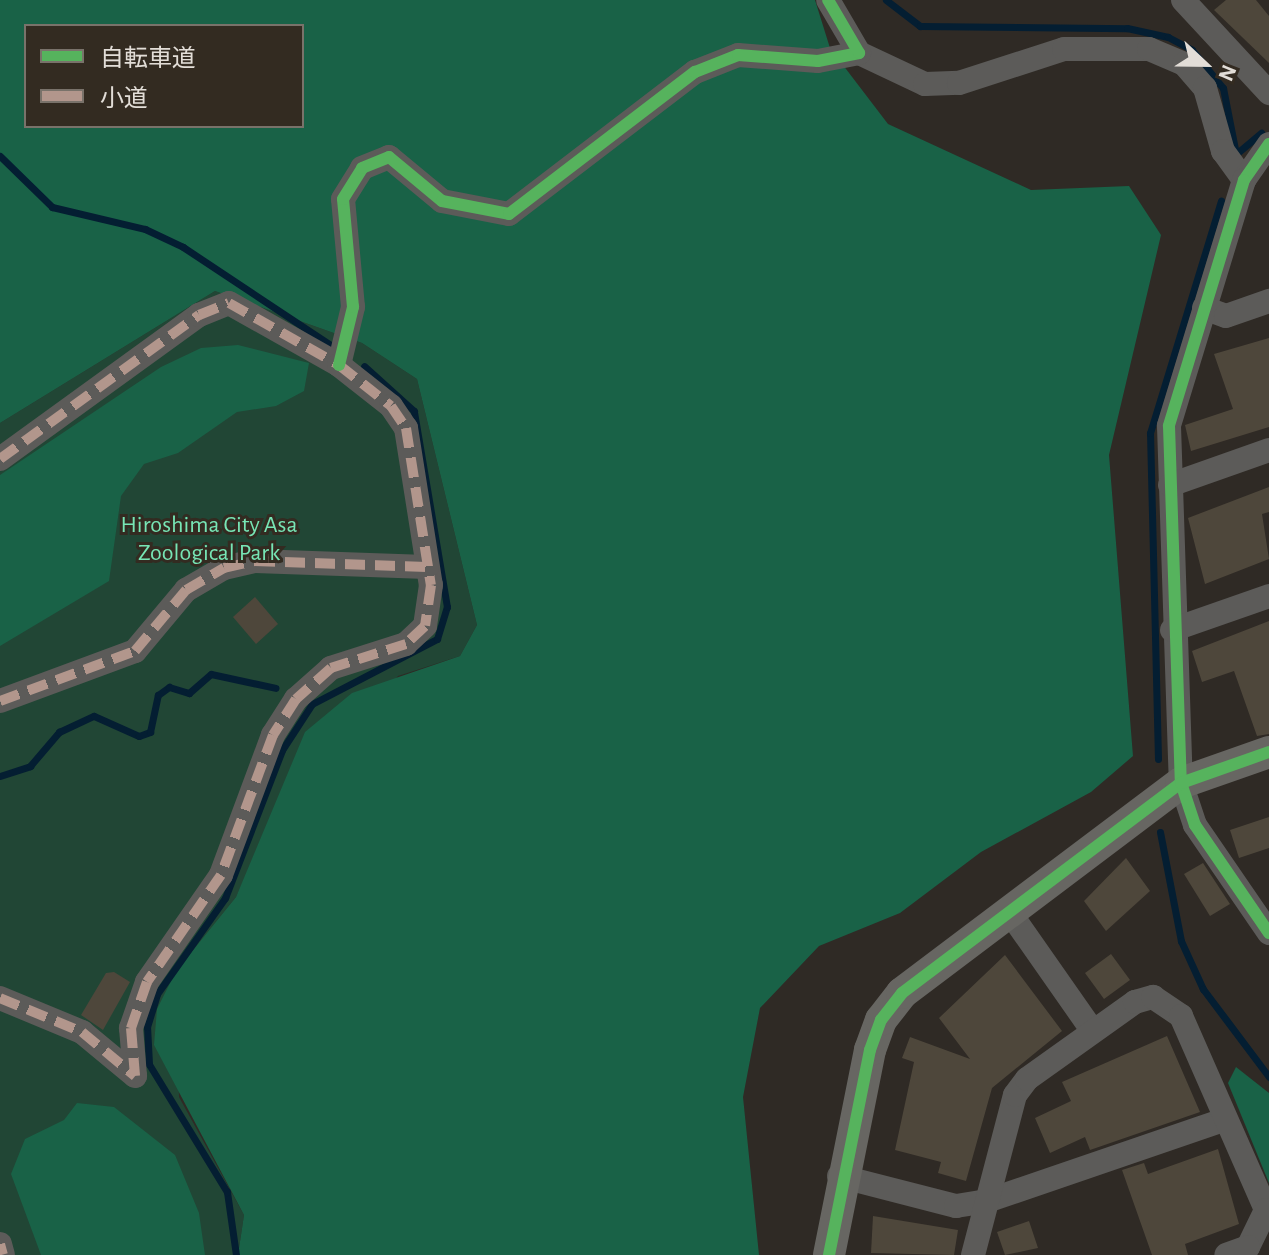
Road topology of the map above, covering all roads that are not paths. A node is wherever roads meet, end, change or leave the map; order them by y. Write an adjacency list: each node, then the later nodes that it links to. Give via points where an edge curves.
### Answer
1 (828, 0): 3 (street)
2 (1183, 0): 4 (street)
3 (859, 53): 6 (street, via 925,84 959,83 1064,49 1149,49 1184,64 1205,88 1223,151); 9 (street, via 818,61 738,55 695,72 509,214 442,201 389,157 362,168 343,199 353,307)
4 (1269, 93)
5 (1269, 144): 6 (street)
6 (1244, 180): 8 (street)
7 (1269, 301): 8 (street, via 1226,316)
8 (1204, 308): 12 (street, via 1169,426)
9 (339, 365): 11 (street, via 229,303 199,315); 13 (street, via 391,406 406,428)
10 (1269, 450): 12 (street)
11 (0, 459)
12 (1170, 485): 15 (street)
13 (427, 567): 16 (street, via 255,561 224,568 186,590 135,651); 21 (street, via 425,626 406,644 331,668 296,699 273,735 221,875 147,982 131,1028 135,1076 70,1025)
14 (1269, 596): 15 (street)
15 (1172, 630): 18 (street)
16 (0, 701)
17 (1269, 752): 18 (street)
18 (1181, 783): 19 (street); 20 (street, via 1195,825)
19 (1008, 910): 22 (street); 24 (street, via 902,993 881,1020)
20 (1269, 933)
21 (0, 998)
22 (1092, 1030): 23 (street, via 1135,1002 1169,1003 1181,1016); 25 (street, via 1015,1095)
23 (1223, 1120): 25 (street, via 1017,1197); 30 (street, via 1266,1210 1248,1247)
24 (839, 1176): 25 (street, via 956,1206); 28 (street)
25 (987, 1201): 29 (street)
26 (0, 1244): 27 (street)
27 (3, 1255)
28 (829, 1255)
29 (973, 1255)
30 (1226, 1255)

